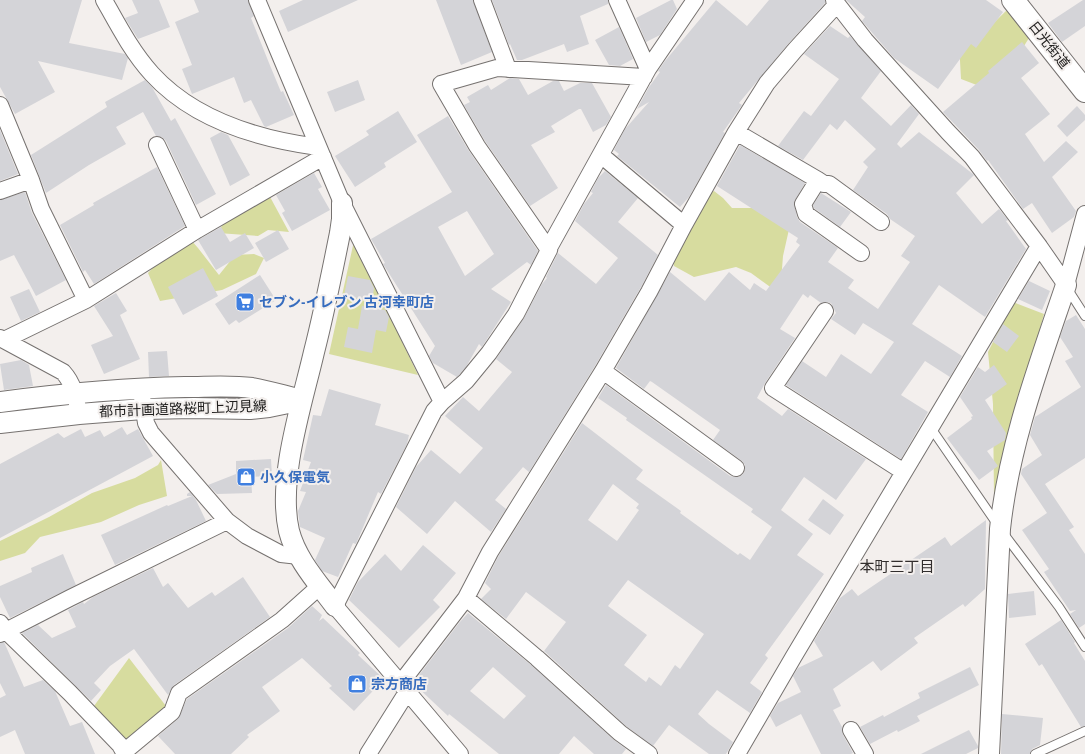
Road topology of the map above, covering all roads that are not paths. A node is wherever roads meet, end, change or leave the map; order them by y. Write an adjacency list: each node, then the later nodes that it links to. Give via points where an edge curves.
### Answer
1 (104, 0): 14 (street, via 131,46 151,73 174,96 229,126)
2 (257, 0): 14 (street)
3 (482, 0): 8 (street)
4 (617, 0): 9 (street)
5 (695, 0): 9 (street)
6 (1013, 0): 10 (main road, 日光街道)
7 (836, 2): 12 (street, via 767,83); 24 (street, via 865,40 972,157)
8 (508, 69): 9 (street); 25 (street, via 496,68 441,84 478,146)
9 (646, 73): 15 (street)
10 (1085, 91)
11 (0, 105): 16 (street)
12 (736, 132): 17 (street); 22 (street)
13 (157, 144): 23 (street)
14 (320, 152): 19 (street); 23 (street)
15 (601, 155): 22 (street); 25 (street)
16 (31, 180): 18 (street); 28 (street, via 41,209)
17 (818, 180): 21 (street, via 829,184); 26 (street, via 803,204 806,214)
18 (0, 191)
19 (342, 203): 35 (street, via 340,233); 37 (street)
20 (1085, 214): 27 (street)
21 (881, 222)
22 (684, 225): 32 (street)
23 (197, 230): 28 (street)
24 (1040, 246): 27 (street); 41 (street)
25 (549, 250): 37 (street, via 516,314 489,353 466,381)
26 (861, 253)
27 (1066, 285): 30 (lane); 45 (street, via 1032,384 1015,444)
28 (86, 300): 31 (street)
29 (825, 311): 43 (street, via 773,388)
30 (1085, 316)
31 (2, 339): 34 (street, via 63,372 70,380)
32 (603, 371): 42 (street); 48 (street, via 490,552)
33 (141, 388): 34 (street, 都市計画道路桜町上辺見線); 35 (street, 都市計画道路桜町上辺見線, via 250,388); 38 (street)
34 (75, 393): 36 (street, 都市計画道路桜町上辺見線); 39 (street)
35 (302, 400): 38 (street, 都市計画道路桜町上辺見線, via 250,409); 46 (street, via 288,471 286,504 289,532)
36 (0, 402)
37 (442, 402): 49 (street, via 434,411)
38 (144, 409): 39 (street, 都市計画道路桜町上辺見線); 44 (street, via 151,433)
39 (79, 414): 40 (street, 都市計画道路桜町上辺見線)
40 (0, 423)
41 (931, 428): 43 (street); 45 (lane)
42 (736, 468)
43 (904, 472): 59 (street)
44 (227, 521): 46 (street, via 247,536 281,554); 50 (street)
45 (1000, 528): 51 (lane, via 1059,607); 61 (street)
46 (299, 556): 47 (street)
47 (320, 586): 49 (street); 55 (street, via 282,620 179,693 172,712)
48 (466, 598): 52 (street); 58 (street, via 620,733)
49 (335, 606): 52 (street)
50 (2, 629): 55 (street, via 70,693)
51 (1085, 647)
52 (403, 688): 56 (street); 57 (street)
53 (851, 730): 60 (street)
54 (1085, 731): 62 (lane)
55 (125, 753)
56 (368, 754)
57 (460, 754)
58 (650, 754)
59 (737, 754)
60 (865, 754)
61 (989, 754)
62 (1035, 754)

